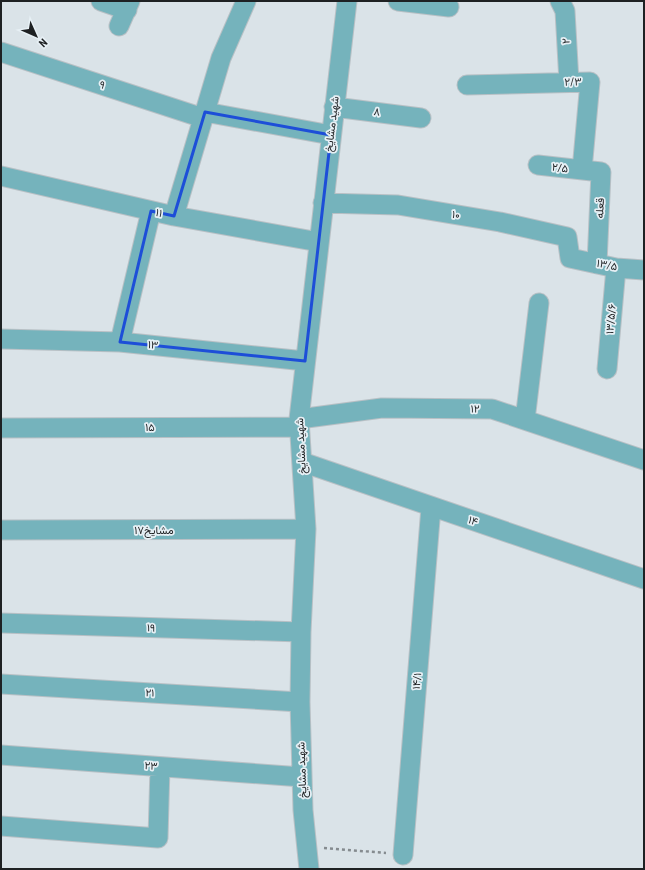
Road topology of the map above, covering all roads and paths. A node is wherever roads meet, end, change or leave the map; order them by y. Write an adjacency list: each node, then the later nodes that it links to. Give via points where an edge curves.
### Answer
1 (101, 1): 7 (street)
2 (246, 1): 12 (street, via 221,58)
3 (398, 1): 6 (street)
4 (560, 1): 9 (street, ۲, via 565,12)
5 (343, 3): 11 (street, شهید مشایخ)
6 (448, 7)
7 (125, 12)
8 (1, 52): 12 (street, ۹)
9 (569, 82): 10 (street, ۲/۳); 16 (street, ۲/۳, via 590,82)
10 (466, 85)
11 (334, 107): 13 (street, ۸); 14 (street, شهید مشایخ)
12 (204, 115): 14 (street, ۹); 20 (street)
13 (421, 118)
14 (331, 135): 18 (street, شهید مشایخ)
15 (538, 165): 16 (street, ۲/۵)
16 (582, 170): 23 (street, قعله, via 601,172)
17 (1, 176): 19 (street, ۱۱)
18 (323, 203): 21 (street, شهید مشایخ); 22 (street, ۱۰, via 398,205 500,222 567,237)
19 (152, 211): 20 (street, ۱۱); 28 (street)
20 (174, 216): 21 (street, ۱۱)
21 (319, 242): 29 (street, شهید مشایخ)
22 (570, 258): 23 (street, ۱۳/۵)
23 (597, 264): 24 (street, ۱۳/۵)
24 (616, 268): 25 (street, ۱۳/۵); 30 (street, ۱۳/۵/۶)
25 (644, 270)
26 (539, 304): 31 (street)
27 (1, 339): 28 (street, ۱۳)
28 (120, 342): 29 (street, ۱۳)
29 (305, 361): 32 (street, شهید مشایخ)
30 (607, 369)
31 (525, 420): 32 (street, ۱۲, via 492,409 382,408); 34 (street, ۱۲)
32 (299, 423): 33 (street, ۱۵); 35 (street, شهید مشایخ)
33 (1, 428)
34 (644, 460)
35 (302, 462): 36 (street, ۱۴); 37 (street, شهید مشایخ)
36 (431, 507): 39 (street, ۱۴); 49 (street, ۱۴/۱)
37 (306, 529): 38 (street, ۱۷مشایخ); 41 (street, شهید مشایخ)
38 (1, 530)
39 (644, 580)
40 (1, 623): 41 (street, ۱۹)
41 (301, 632): 43 (street, شهید مشایخ)
42 (1, 684): 43 (street, ۲۱)
43 (300, 702): 46 (street, شهید مشایخ)
44 (1, 755): 45 (street, ۲۳)
45 (160, 767): 46 (street, ۲۳); 47 (street, via 158,838)
46 (302, 777): 48 (street, شهید مشایخ)
47 (1, 826)
48 (307, 846): 49 (path); 50 (street, شهید مشایخ)
49 (403, 855)
50 (309, 869)

